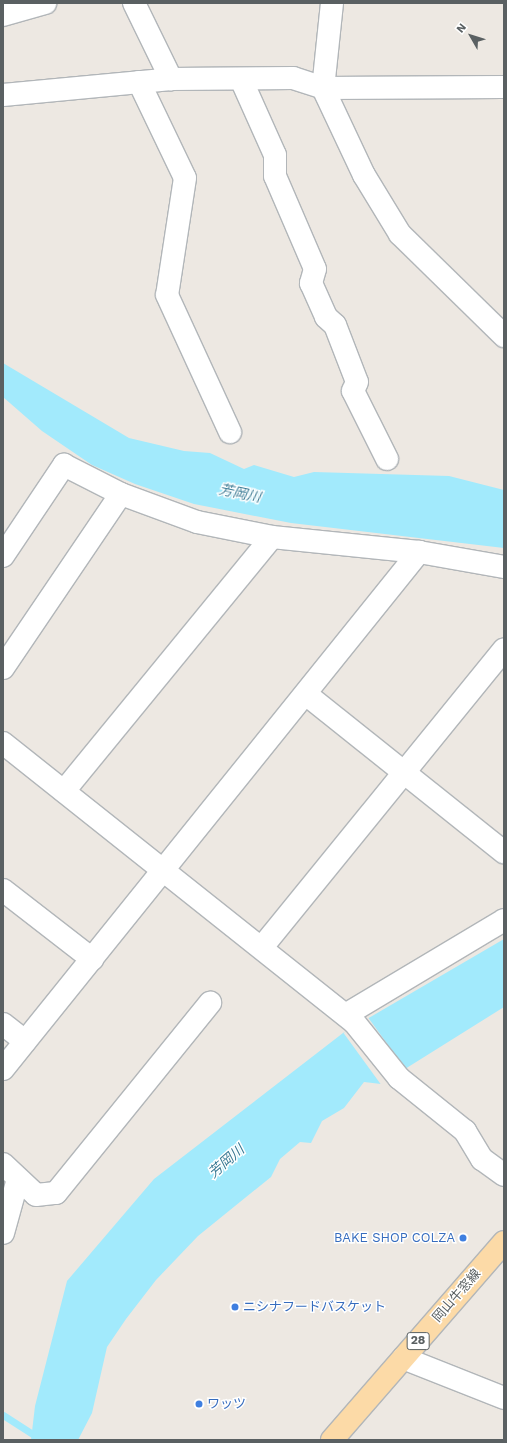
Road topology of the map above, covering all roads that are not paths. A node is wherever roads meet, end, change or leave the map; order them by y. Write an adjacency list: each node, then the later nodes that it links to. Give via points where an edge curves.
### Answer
1 (45, 3): 4 (street)
2 (134, 3): 6 (street)
3 (332, 3): 9 (street)
4 (3, 15)
5 (240, 78): 6 (street); 9 (street, via 293,78); 13 (street, via 275,155 276,176 315,269 311,283 326,317 335,325 357,382 353,391)
6 (171, 79): 7 (street)
7 (139, 82): 10 (street); 12 (street, via 185,178 167,295)
8 (504, 87): 9 (street)
9 (324, 88): 11 (street, via 364,175 400,234)
10 (3, 95)
11 (504, 336)
12 (230, 432)
13 (387, 459)
14 (121, 494): 15 (street, via 198,522); 17 (street, via 64,465); 20 (street)
15 (272, 536): 16 (street); 24 (street)
16 (419, 552): 18 (street); 21 (street)
17 (3, 556)
18 (504, 568)
19 (504, 649): 23 (street)
20 (3, 668)
21 (307, 695): 23 (street); 26 (street)
22 (3, 743): 24 (street)
23 (404, 772): 25 (street); 29 (street)
24 (64, 791): 26 (street)
25 (503, 850)
26 (164, 869): 29 (street); 30 (street)
27 (3, 890): 30 (street)
28 (504, 920): 32 (street)
29 (263, 946): 32 (street)
30 (92, 959): 34 (street)
31 (210, 1003): 36 (street, via 56,1193 36,1195)
32 (351, 1018): 37 (street, via 399,1078 465,1131 482,1159)
33 (3, 1024): 34 (street)
34 (25, 1041): 35 (street)
35 (3, 1069)
36 (11, 1172): 38 (street)
37 (504, 1176)
38 (3, 1233)
39 (504, 1242): 40 (main road, 岡山牛窓線 / 28)
40 (403, 1358): 41 (street); 42 (main road, 岡山牛窓線 / 28)
41 (504, 1398)
42 (332, 1440)

